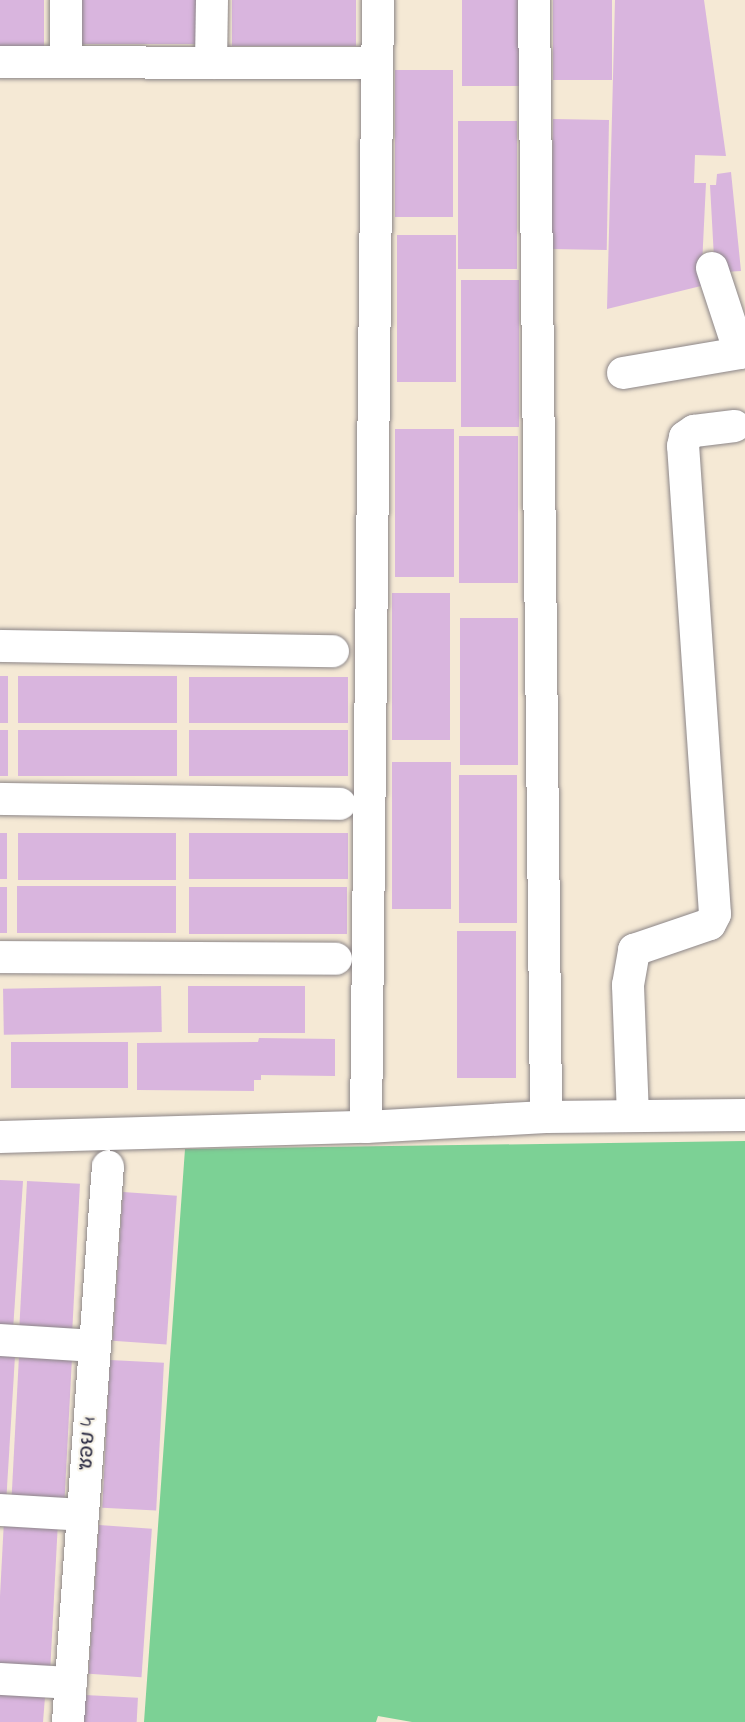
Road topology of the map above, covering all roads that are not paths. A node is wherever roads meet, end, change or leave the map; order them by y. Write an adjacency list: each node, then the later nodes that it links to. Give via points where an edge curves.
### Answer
1 (66, 0): 6 (street)
2 (212, 0): 7 (street)
3 (378, 0): 8 (street)
4 (534, 0): 21 (street)
5 (0, 62): 6 (street)
6 (66, 62): 7 (street)
7 (211, 63): 8 (street)
8 (377, 63): 22 (street)
9 (712, 268): 10 (street)
10 (742, 352): 11 (street)
11 (623, 373)
12 (735, 426): 20 (street, via 694,431 685,437 683,446 688,560 716,914 710,924 634,950 628,985)
13 (0, 646): 14 (street)
14 (333, 651)
15 (0, 799): 16 (street)
16 (340, 804)
17 (0, 957): 18 (street)
18 (336, 959)
19 (745, 1115): 20 (street)
20 (633, 1116): 21 (street)
21 (546, 1117): 22 (street)
22 (366, 1127): 23 (street)
23 (0, 1137)
24 (108, 1166): 26 (street, ซอย 4)
25 (0, 1340): 26 (street)
26 (95, 1346): 28 (street, ซอย 4)
27 (0, 1509): 28 (street)
28 (83, 1515): 30 (street, ซอย 4)
29 (0, 1679): 30 (street)
30 (71, 1683): 31 (street, ซอย 4)
31 (68, 1722)

